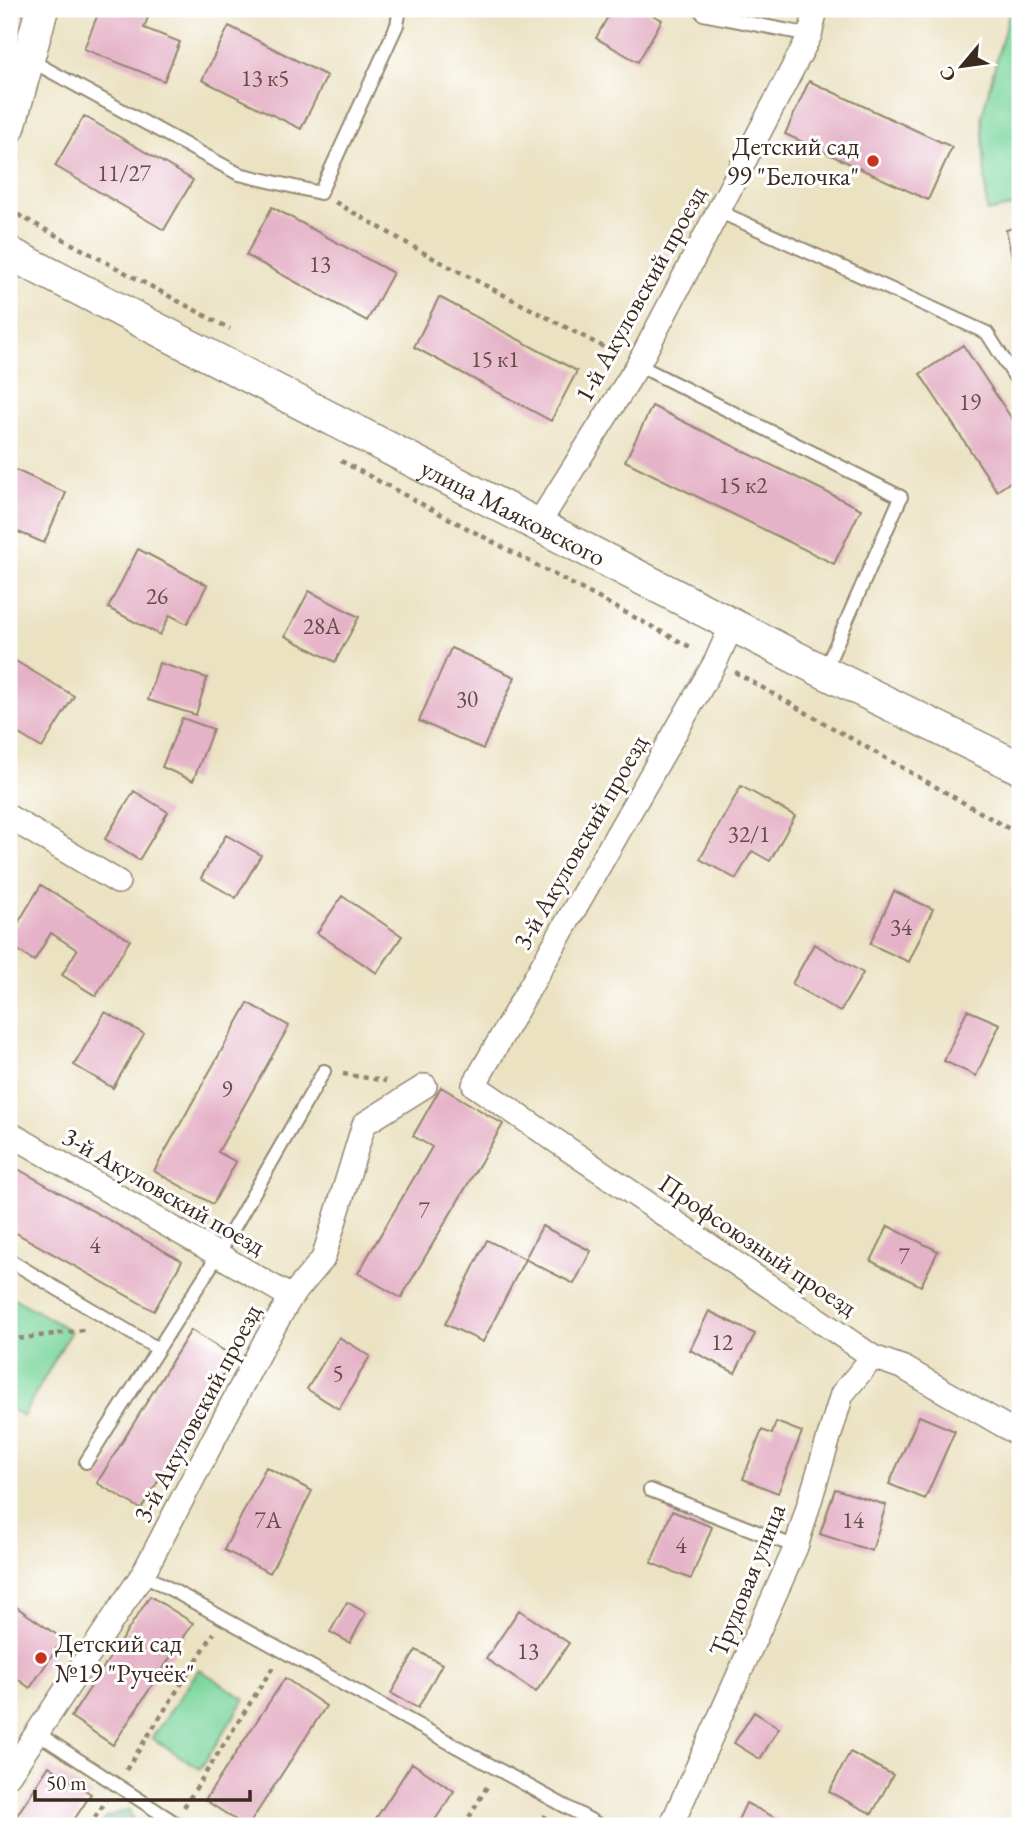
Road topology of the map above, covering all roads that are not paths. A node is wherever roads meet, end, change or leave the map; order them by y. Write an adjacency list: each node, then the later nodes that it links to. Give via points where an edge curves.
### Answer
1 (41, 9): 6 (street)
2 (400, 9): 6 (lane, via 397,25 320,193 239,174)
3 (699, 9): 5 (lane, via 703,14)
4 (816, 9): 5 (street, 1-й Акуловский проезд)
5 (810, 35): 8 (street, 1-й Акуловский проезд)
6 (27, 58): 7 (street)
7 (9, 127)
8 (718, 211): 10 (street, 1-й Акуловский проезд); 11 (lane, via 987,333)
9 (9, 253): 12 (street, улица Маяковского)
10 (638, 365): 12 (street, 1-й Акуловский проезд); 14 (lane, via 901,497)
11 (1020, 385)
12 (537, 526): 13 (street, улица Маяковского)
13 (732, 625): 14 (street, улица Маяковского); 19 (street, 3-й Акуловский проезд, via 716,661)
14 (824, 673): 15 (street, улица Маяковского)
15 (1020, 768)
16 (9, 817): 17 (street)
17 (118, 882)
18 (324, 1071): 22 (lane)
19 (474, 1085): 26 (street, Профсоюзный проезд)
20 (425, 1086): 24 (street, 3-й Акуловский проезд, via 364,1124 323,1259)
21 (9, 1133): 22 (street, 3-й Акуловский поезд)
22 (218, 1255): 24 (street, 3-й Акуловский поезд); 25 (lane)
23 (9, 1260): 25 (lane)
24 (291, 1297): 31 (street, 3-й Акуловский проезд)
25 (158, 1349): 28 (lane)
26 (873, 1357): 27 (street, Профсоюзный проезд, via 904,1367); 30 (street, Трудовая улица, via 842,1394)
27 (1020, 1435)
28 (86, 1462)
29 (650, 1490): 30 (lane)
30 (796, 1547): 36 (street, Трудовая улица)
31 (142, 1574): 32 (street, 3-й Акуловский проезд); 35 (lane)
32 (37, 1734): 33 (street, 3-й Акуловский проезд); 34 (lane)
33 (9, 1775)
34 (177, 1824)
35 (601, 1826)
36 (671, 1826)

